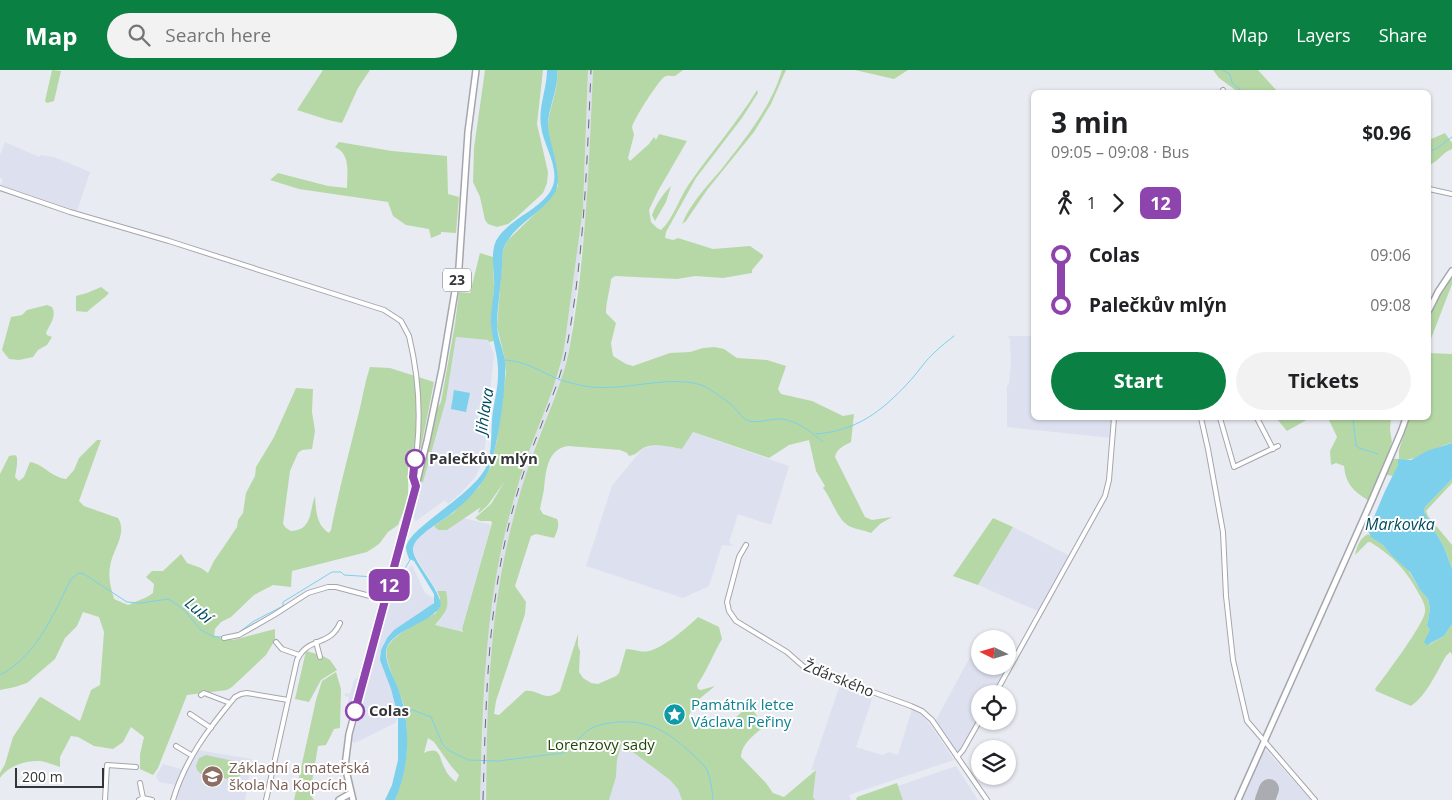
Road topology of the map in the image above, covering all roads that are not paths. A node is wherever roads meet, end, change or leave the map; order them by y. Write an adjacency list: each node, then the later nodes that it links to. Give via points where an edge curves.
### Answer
1 (476, 70): 14 (main road, 23, via 468,132 458,277)
2 (0, 188): 14 (street, via 352,299 394,316 410,336 419,393 413,477)
3 (1431, 189): 4 (street)
4 (1452, 194)
5 (1452, 271): 6 (main road)
6 (1431, 306)
7 (1114, 420): 25 (street, via 1105,496)
8 (1201, 420): 32 (street, via 1222,532 1233,660 1247,721)
9 (1221, 420): 13 (street, via 1234,467)
10 (1258, 420): 13 (street)
11 (1405, 420): 32 (main road)
12 (1278, 446): 13 (street)
13 (1274, 449)
14 (416, 486): 16 (main road, 23)
15 (746, 545): 35 (street, Žďárského, via 738,557 727,602 736,621 787,652 804,667 922,711 932,720)
16 (385, 600): 18 (street, via 328,587 308,592 274,615 239,634); 38 (main road, via 349,734 345,766)
17 (337, 625): 20 (street, via 327,638)
18 (224, 638)
19 (276, 642): 21 (street, via 282,649)
20 (316, 642): 21 (street); 22 (street)
21 (300, 655): 24 (street)
22 (320, 657)
23 (289, 668): 24 (street)
24 (295, 669): 27 (street)
25 (1000, 685)
26 (201, 695): 28 (street, via 204,693)
27 (288, 700): 28 (street, via 244,693); 43 (street)
28 (230, 703): 30 (street)
29 (190, 714): 30 (street)
30 (211, 728): 34 (street)
31 (974, 730): 35 (street)
32 (1264, 742): 47 (main road); 48 (street)
33 (176, 746): 34 (street)
34 (191, 755): 42 (street)
35 (957, 757): 46 (street, Žďárského)
36 (136, 767): 40 (street, via 107,766)
37 (140, 784): 39 (street)
38 (349, 794): 44 (main road); 45 (main road)
39 (141, 799): 41 (street)
40 (106, 800)
41 (152, 800)
42 (173, 800)
43 (266, 800)
44 (339, 800)
45 (353, 800)
46 (987, 800)
47 (1238, 800)
48 (1315, 800)

